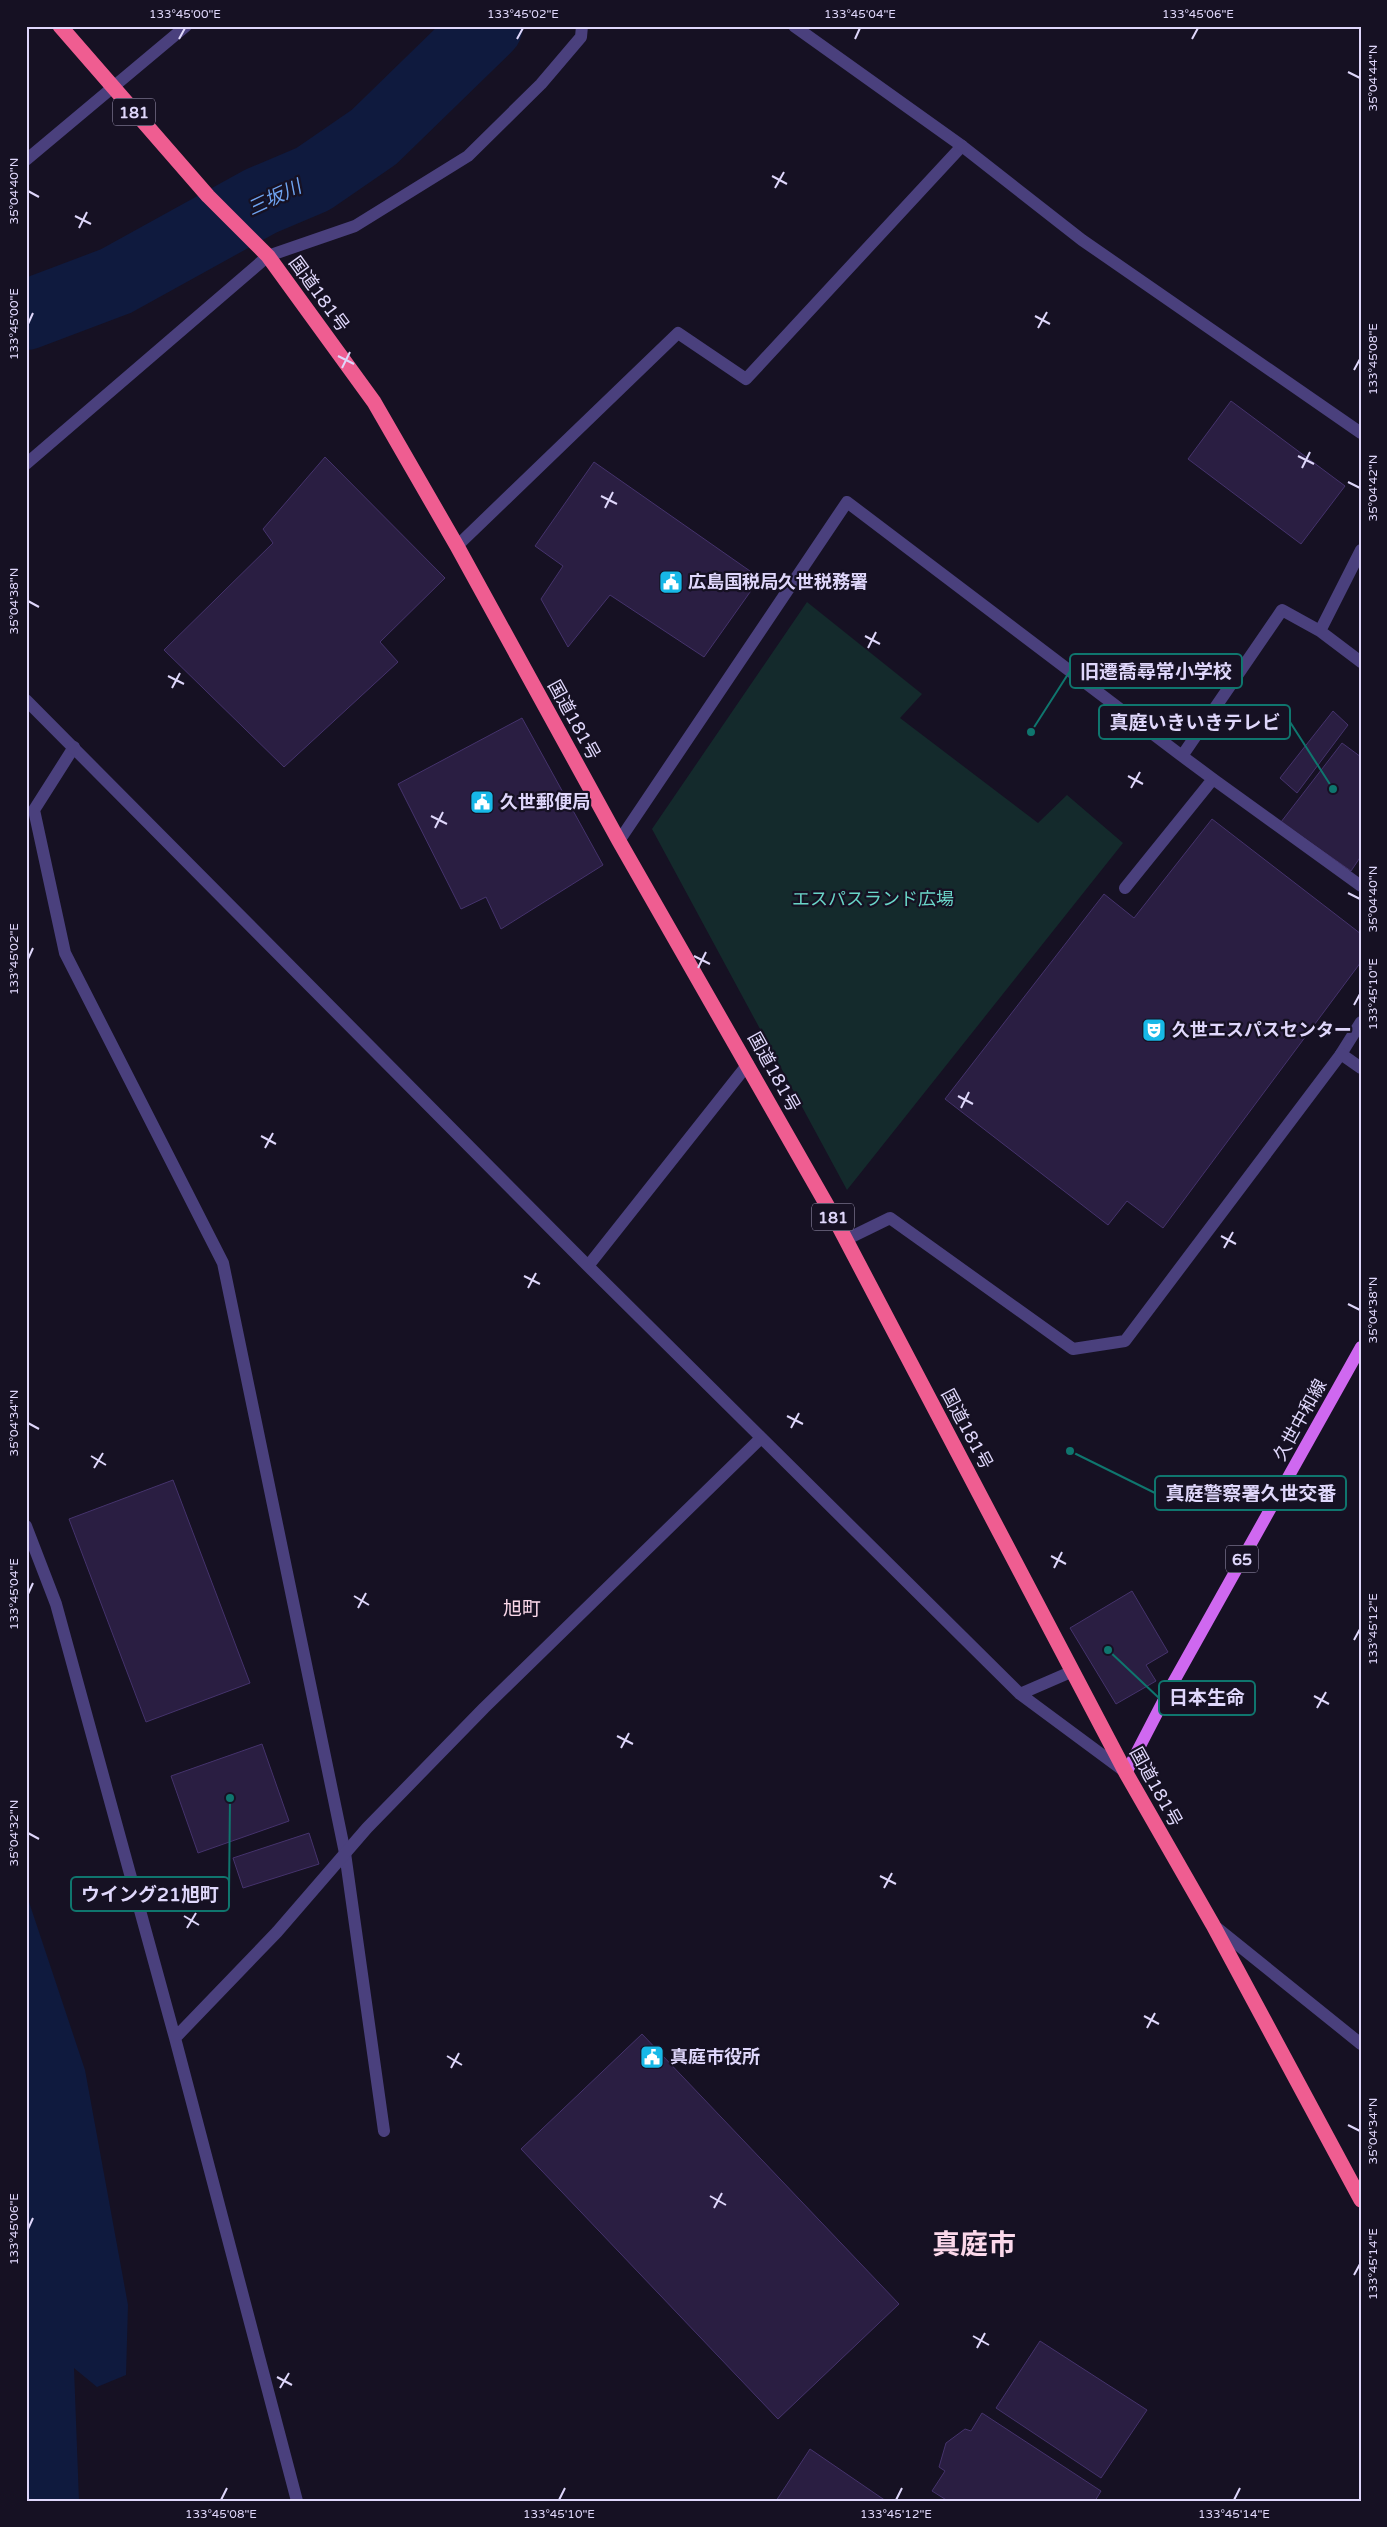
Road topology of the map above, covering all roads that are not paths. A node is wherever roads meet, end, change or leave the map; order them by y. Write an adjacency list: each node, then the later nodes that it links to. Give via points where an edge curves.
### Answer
1 (60, 26): 5 (highway, 国道181号 / 181)
2 (186, 26): 5 (street)
3 (582, 26): 8 (street, via 581,37 541,84 468,156 355,226)
4 (794, 26): 6 (street)
5 (112, 87): 7 (street); 8 (highway, 国道181号 / 181, via 208,196)
6 (962, 146): 9 (street, via 1082,240); 11 (street, via 746,380 678,333)
7 (26, 160)
8 (268, 256): 10 (street); 11 (highway, 国道181号 / 181, via 374,402)
9 (1359, 426)
10 (26, 464)
11 (456, 546): 19 (highway, 国道181号 / 181)
12 (1361, 550): 13 (street)
13 (1320, 631): 14 (street); 17 (street, via 1282,610)
14 (1361, 662)
15 (26, 700): 16 (street)
16 (74, 747): 27 (street); 34 (street, via 34,810 65,952 224,1263)
17 (1182, 756): 18 (street); 19 (street, via 847,502)
18 (1213, 779): 20 (street); 21 (street)
19 (619, 842): 24 (highway, 国道181号 / 181)
20 (1361, 886)
21 (1124, 888)
22 (1361, 1022): 23 (street)
23 (1340, 1054): 25 (street); 26 (street, via 1125,1341 1073,1350 890,1218)
24 (748, 1064): 26 (highway, 国道181号 / 181); 27 (street)
25 (1361, 1068)
26 (845, 1240): 31 (highway, 国道181号 / 181)
27 (588, 1266): 29 (street)
28 (1361, 1347): 33 (main road, 久世中和線 / 65)
29 (761, 1438): 32 (street); 34 (street, via 484,1708)
30 (26, 1526): 36 (street, via 56,1604)
31 (1073, 1672): 32 (street); 33 (highway, 国道181号 / 181)
32 (1020, 1694): 33 (street)
33 (1126, 1773): 35 (highway, 国道181号 / 181)
34 (345, 1853): 36 (street, via 277,1932); 38 (street)
35 (1213, 1925): 37 (street); 39 (highway, 国道181号 / 181)
36 (175, 2038): 40 (street)
37 (1361, 2044)
38 (384, 2131)
39 (1361, 2200)
40 (297, 2501)

